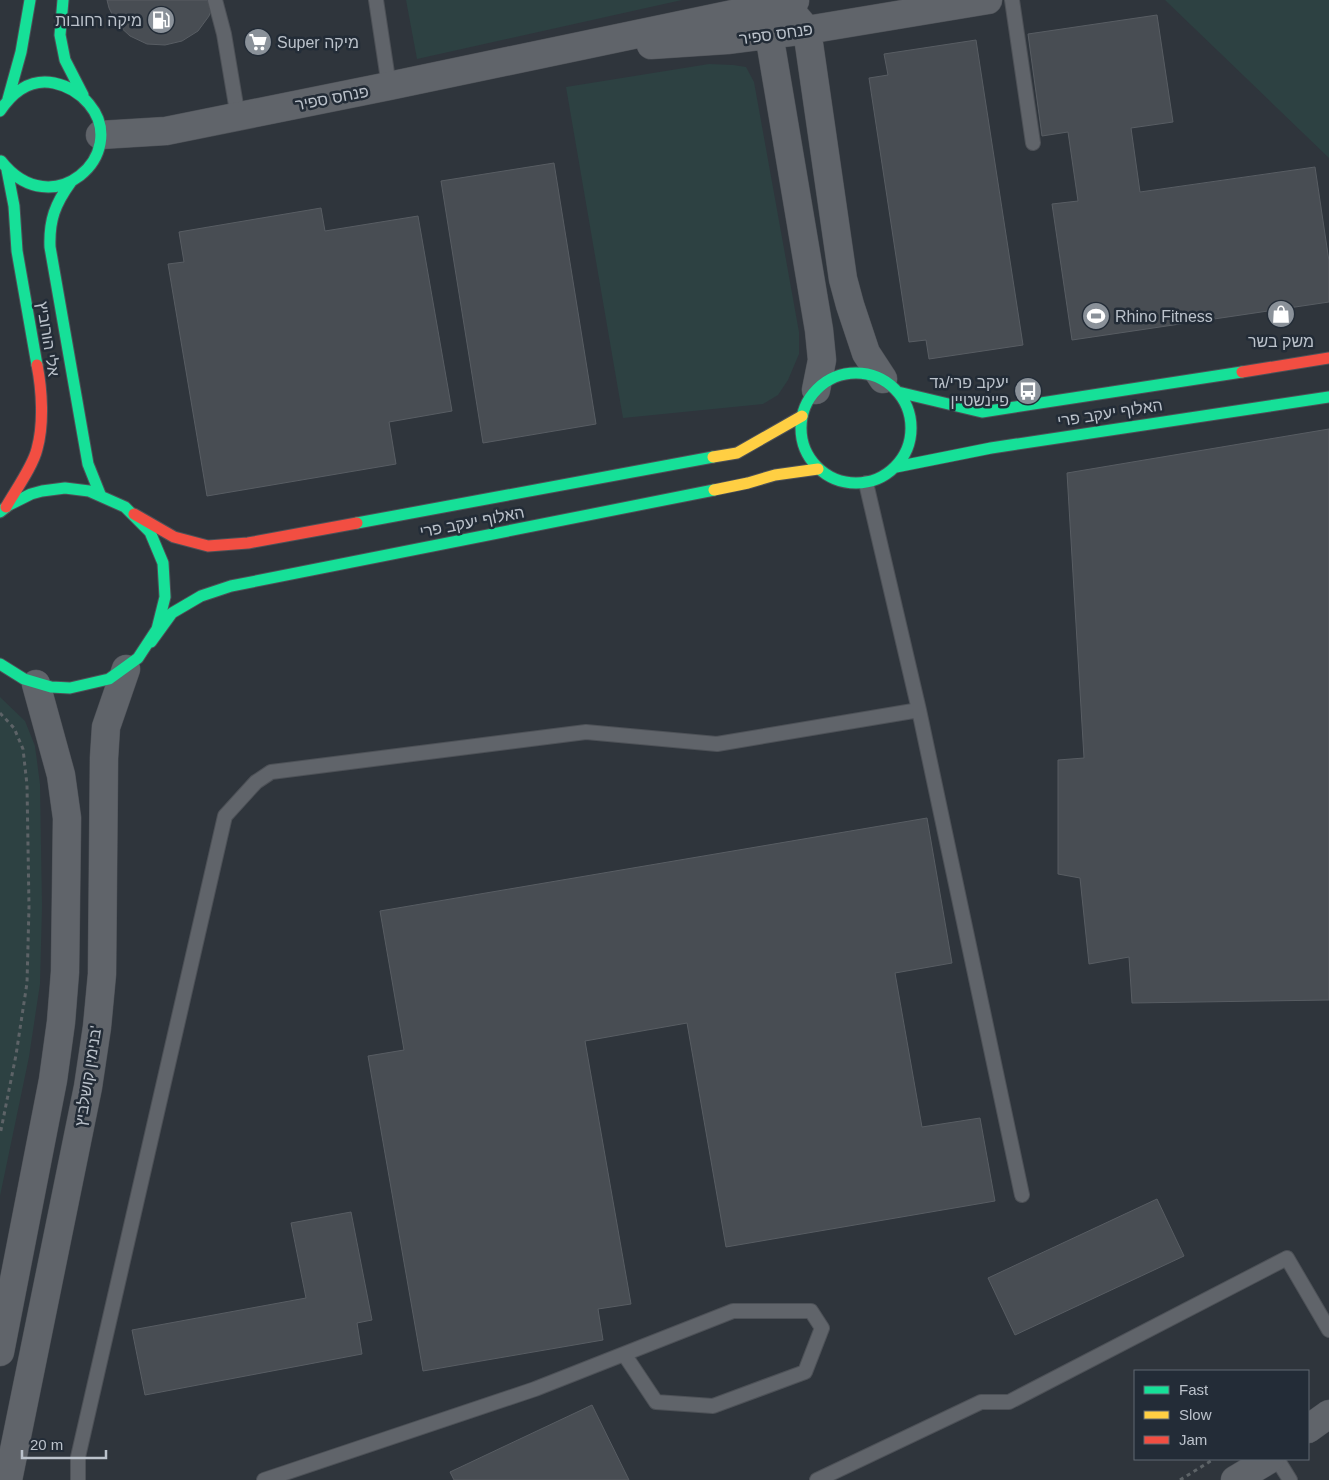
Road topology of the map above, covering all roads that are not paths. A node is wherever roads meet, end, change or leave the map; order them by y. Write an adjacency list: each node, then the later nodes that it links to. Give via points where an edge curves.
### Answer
1 (30, 0): 13 (street, via 21,52)
2 (63, 0): 12 (street, via 60,35 65,60)
3 (215, 0): 15 (lane)
4 (376, 0): 11 (lane)
5 (988, 0): 8 (street, פנחס ספיר)
6 (1012, 0): 17 (lane)
7 (791, 1): 8 (street); 9 (street); 10 (street, פנחס ספיר)
8 (807, 30): 9 (street, פנחס ספיר); 22 (street, via 843,279 866,353)
9 (769, 34): 10 (street, פנחס ספיר, via 727,40); 23 (street, via 819,330 822,360)
10 (562, 50): 11 (street, פנחס ספיר)
11 (389, 86): 15 (street, פנחס ספיר)
12 (82, 95): 13 (street, via 70,86 37,82); 16 (street, via 92,106)
13 (8, 98): 14 (street)
14 (0, 111)
15 (238, 117): 16 (street, פנחס ספיר, via 166,131)
16 (100, 135): 20 (street, אלי הורוביץ, via 92,163)
17 (1033, 143)
18 (0, 159): 19 (street)
19 (7, 170): 20 (street, via 21,181 37,187 55,187); 30 (street, אלי הורוביץ, via 41,399 37,450)
20 (72, 182): 29 (street, אלי הורוביץ, via 58,200 52,215 50,247 88,464)
21 (1329, 358): 22 (street, האלוף יעקב פרי, via 982,412)
22 (891, 385): 23 (street, via 866,373 847,373 829,380); 26 (street, via 907,405 912,421 911,438)
23 (816, 390): 25 (street)
24 (1329, 397): 26 (street, האלוף יעקב פרי, via 991,448)
25 (802, 416): 27 (street, via 803,443); 31 (street, האלוף יעקב פרי, via 737,453 248,543 208,546 174,537)
26 (896, 467): 28 (street, via 883,477)
27 (818, 469): 28 (street, via 833,479); 32 (street, האלוף יעקב פרי, via 775,475 231,586 201,596 172,613)
28 (866, 483): 37 (lane)
29 (100, 494): 30 (street, via 77,488 52,488 28,495); 31 (street)
30 (3, 510)
31 (134, 514): 32 (street, via 150,532 166,575 166,599 161,621)
32 (151, 642): 34 (street)
33 (0, 664): 35 (street)
34 (126, 669): 36 (street, via 105,681 82,687 59,689); 48 (street, בנימין קושלביץ', via 106,727 102,974 97,1027 88,1087)
35 (5, 670): 36 (street)
36 (36, 684): 40 (street, via 61,776 67,818 65,972 53,1080)
37 (919, 710): 38 (lane); 49 (lane, via 718,744 586,732 272,772 256,782 225,816 78,1457)
38 (1022, 1195)
39 (1329, 1330): 51 (lane, via 1287,1258 1009,1402 981,1402)
40 (0, 1352)
41 (624, 1354): 41 (lane, via 732,1311 811,1311 822,1328 805,1372 714,1406 656,1402); 50 (lane, via 535,1389)
42 (1329, 1414): 43 (street)
43 (1309, 1428)
44 (1329, 1431): 45 (street)
45 (1309, 1442)
46 (1268, 1460): 52 (street)
47 (1278, 1460): 53 (lane)
48 (8, 1480)
49 (78, 1480)
50 (264, 1480)
51 (817, 1480)
52 (1235, 1480)
53 (1290, 1480)

